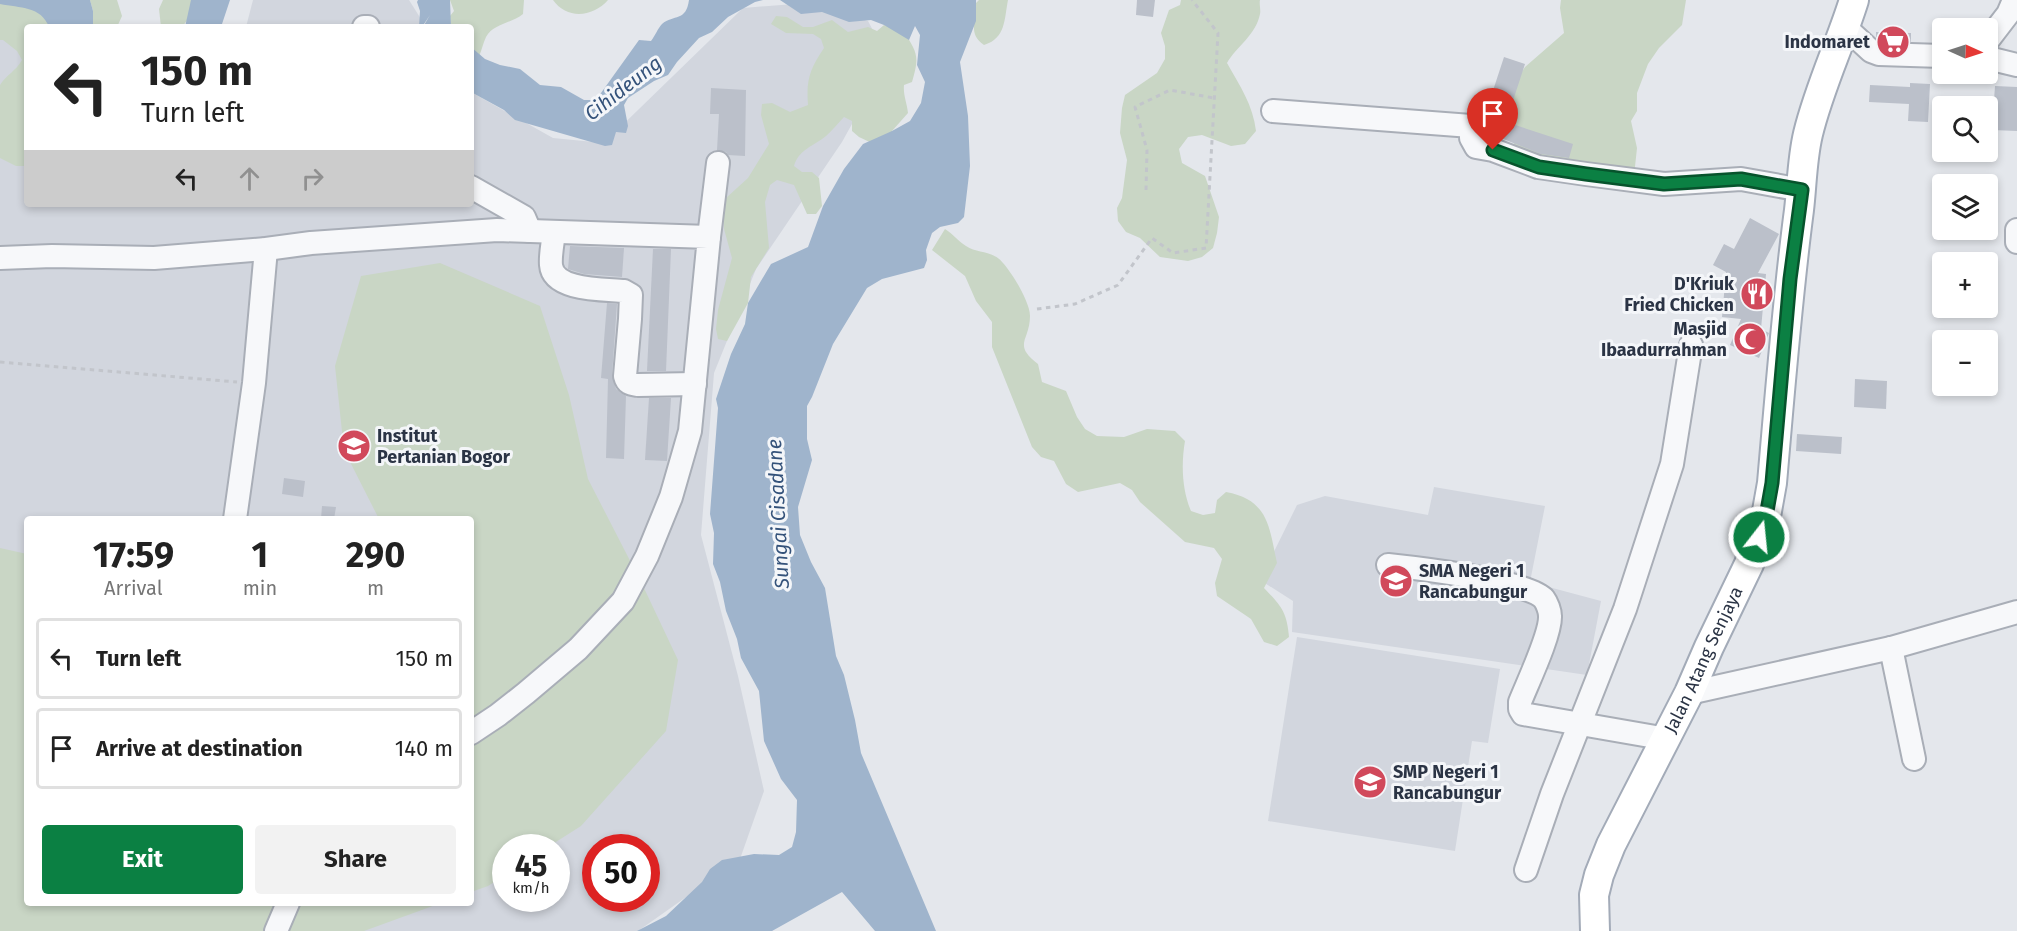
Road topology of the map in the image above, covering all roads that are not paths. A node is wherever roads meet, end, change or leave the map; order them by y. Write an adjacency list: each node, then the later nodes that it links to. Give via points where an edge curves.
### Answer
1 (1854, 0): 3 (main road, Jalan Atang Senjaya)
2 (2014, 0): 4 (street)
3 (1845, 27): 5 (street, via 1879,54); 11 (main road, Jalan Atang Senjaya, via 1808,134)
4 (1998, 27)
5 (1932, 56)
6 (1998, 60): 7 (street)
7 (2017, 65)
8 (1273, 111): 11 (street, via 1471,126 1476,147 1539,167 1664,184 1741,179)
9 (718, 163): 15 (street)
10 (474, 189): 13 (street, via 524,217)
11 (1802, 190): 25 (main road, Jalan Atang Senjaya, via 1767,511 1749,564)
12 (2017, 230): 16 (street)
13 (530, 231): 14 (street); 17 (street, via 497,230)
14 (554, 232): 15 (street); 20 (street, via 551,266 556,278 565,284 631,295 626,381 638,385)
15 (709, 237): 20 (street)
16 (2017, 242)
17 (266, 249): 18 (street, via 154,258); 21 (street, via 254,383)
18 (0, 258)
19 (1691, 345): 26 (street, via 1672,464 1625,609)
20 (695, 384): 27 (street, via 690,431 671,496 647,556 623,601 578,649)
21 (235, 516)
22 (1388, 564): 26 (street, via 1455,573 1528,590 1543,598 1550,616 1547,635 1520,710 1523,714)
23 (2017, 612): 24 (street)
24 (1891, 648): 25 (street); 29 (street)
25 (1689, 693): 28 (main road, Jalan Atang Senjaya)
26 (1579, 724): 28 (street); 30 (street)
27 (474, 731)
28 (1667, 739): 33 (main road, Jalan Atang Senjaya, via 1611,844 1599,875 1594,895)
29 (1914, 759)
30 (1526, 870)
31 (287, 906): 32 (street)
32 (276, 931)
33 (1595, 931)

